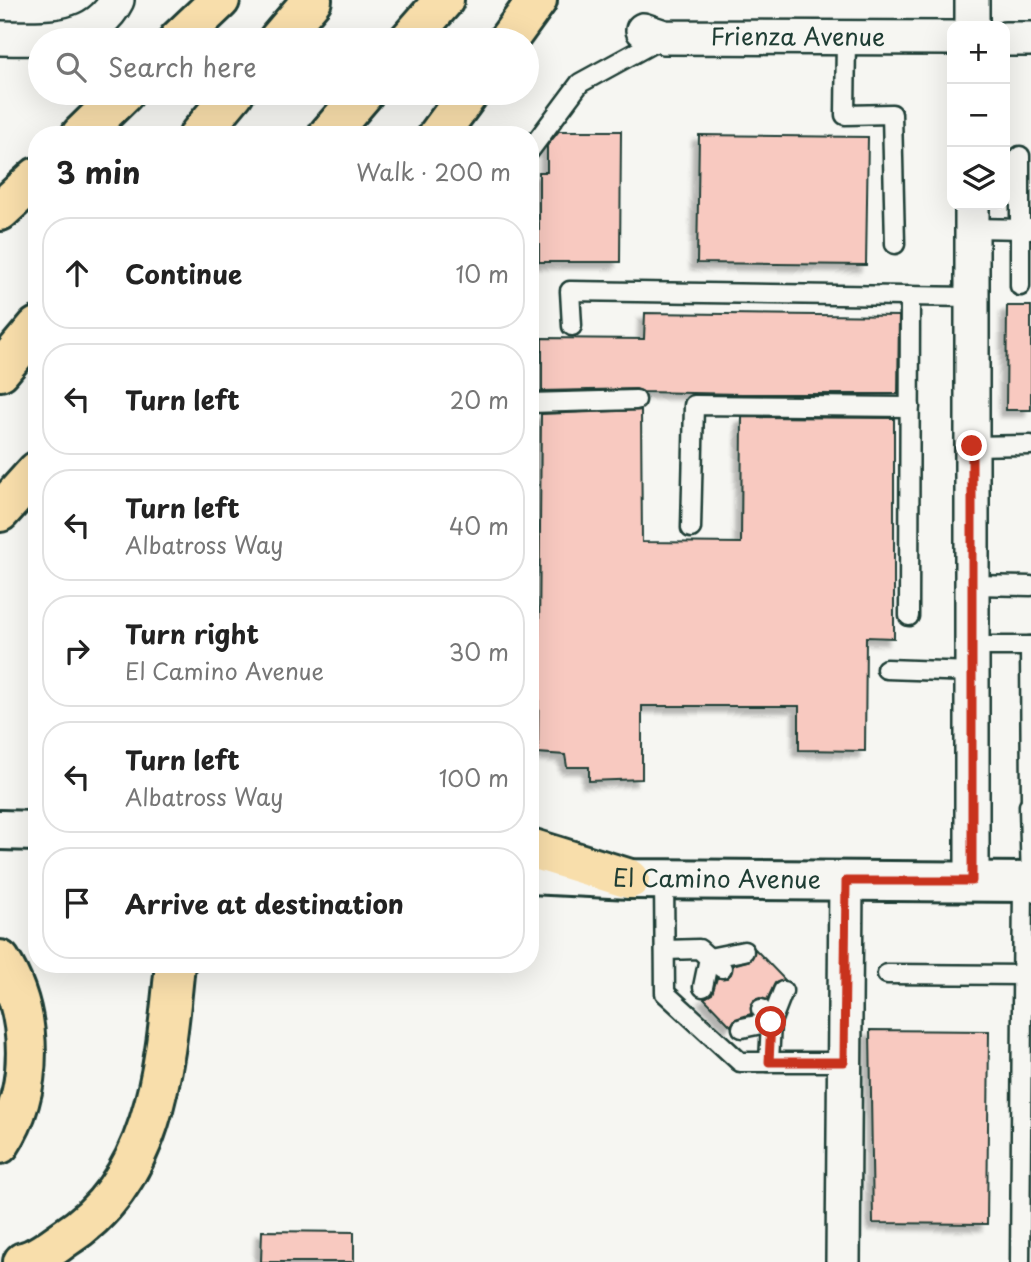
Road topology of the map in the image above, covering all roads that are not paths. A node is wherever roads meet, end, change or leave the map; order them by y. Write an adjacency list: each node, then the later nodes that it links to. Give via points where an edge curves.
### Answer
1 (220, 0): 9 (highway)
2 (312, 0): 10 (highway)
3 (444, 0): 11 (highway)
4 (537, 0): 12 (highway)
5 (972, 0): 7 (street)
6 (111, 10): 8 (street)
7 (972, 21)
8 (83, 28)
9 (191, 28)
10 (288, 28)
11 (420, 28)
12 (517, 28)
13 (653, 34): 16 (street, Frienza Avenue); 28 (lane, via 580,83)
14 (28, 37): 15 (street)
15 (0, 38)
16 (846, 38): 17 (street, Frienza Avenue); 34 (lane, via 845,115 892,114)
17 (947, 38)
18 (1010, 39): 19 (street)
19 (1031, 39)
20 (111, 105): 24 (highway)
21 (224, 105): 25 (highway)
22 (354, 105): 26 (highway)
23 (460, 105): 27 (highway)
24 (89, 126)
25 (206, 126)
26 (336, 126)
27 (445, 126)
28 (539, 138)
29 (1020, 156): 33 (lane)
30 (28, 185): 31 (highway)
31 (0, 211)
32 (972, 216): 33 (lane); 37 (street)
33 (1025, 229): 35 (lane)
34 (895, 244)
35 (1020, 286)
36 (910, 296): 37 (lane); 38 (lane, via 570,290); 43 (lane)
37 (972, 297): 45 (street)
38 (572, 326)
39 (28, 338): 40 (highway)
40 (0, 371)
41 (636, 400): 42 (lane)
42 (539, 403)
43 (910, 407): 48 (lane, via 694,405); 51 (lane)
44 (1031, 445): 45 (lane)
45 (972, 446): 49 (street)
46 (28, 482): 47 (highway)
47 (4, 510)
48 (691, 528)
49 (972, 585): 50 (lane); 53 (street)
50 (1031, 586)
51 (909, 616)
52 (1030, 646): 53 (lane); 55 (lane)
53 (972, 659): 54 (lane); 62 (street)
54 (886, 669)
55 (1030, 806): 63 (lane)
56 (0, 830): 57 (main road)
57 (28, 831)
58 (539, 850): 60 (highway)
59 (539, 874): 60 (main road, El Camino Avenue)
60 (647, 880): 61 (main road, El Camino Avenue); 64 (lane)
61 (846, 881): 62 (main road, El Camino Avenue); 76 (street)
62 (972, 881): 63 (main road, El Camino Avenue)
63 (1028, 881): 70 (lane)
64 (665, 950): 67 (lane, via 699,949); 75 (lane, via 665,993 740,1062)
65 (744, 951): 67 (lane)
66 (0, 960): 77 (highway, via 20,1005 26,1058 20,1097)
67 (715, 963): 71 (lane)
68 (174, 973): 78 (highway, via 165,1069 130,1171 87,1224)
69 (887, 974): 70 (lane)
70 (1027, 975): 80 (lane)
71 (703, 987)
72 (783, 991): 73 (lane)
73 (766, 1016): 74 (lane); 75 (lane)
74 (742, 1028)
75 (769, 1062): 76 (lane)
76 (844, 1062): 79 (street)
77 (0, 1144)
78 (23, 1262)
79 (843, 1262)
80 (1020, 1262)

